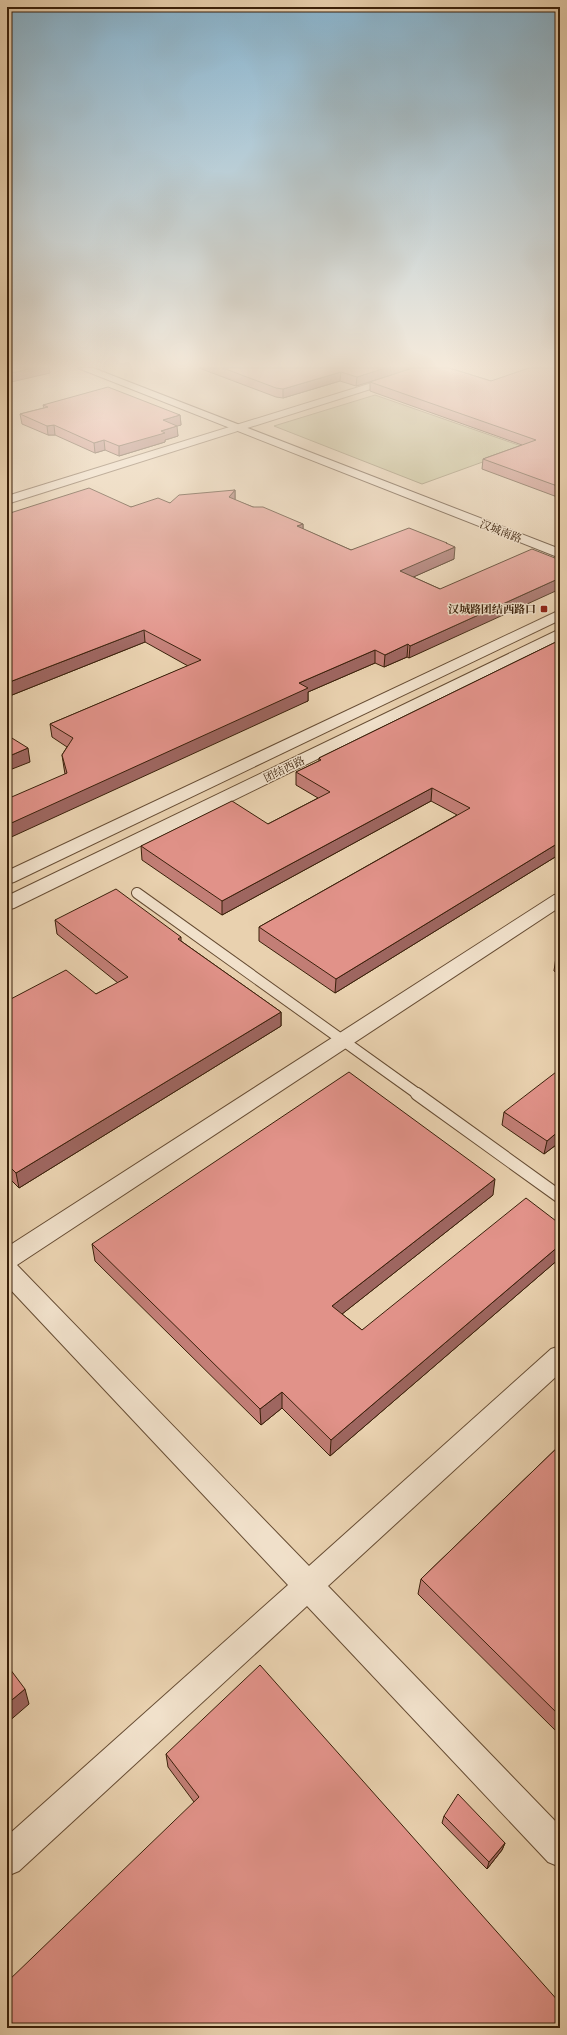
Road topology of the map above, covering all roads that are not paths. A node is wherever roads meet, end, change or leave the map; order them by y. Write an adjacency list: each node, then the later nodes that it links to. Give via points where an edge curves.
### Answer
1 (127, 463): 4 (street)
2 (333, 463): 6 (street, 汉城南路)
3 (340, 463): 5 (street, 汉城南路)
4 (7, 500)
5 (560, 546)
6 (560, 554)
7 (560, 614): 9 (street, 团结西路)
8 (560, 634): 12 (street, 团结西路)
9 (7, 878)
10 (137, 893): 13 (lane)
11 (560, 899): 13 (street)
12 (7, 904)
13 (342, 1041): 14 (lane); 15 (street)
14 (560, 1197)
15 (7, 1259)
16 (7, 1270): 18 (street)
17 (560, 1357): 18 (street)
18 (308, 1586): 19 (street); 20 (street)
19 (560, 1850)
20 (7, 1859)

